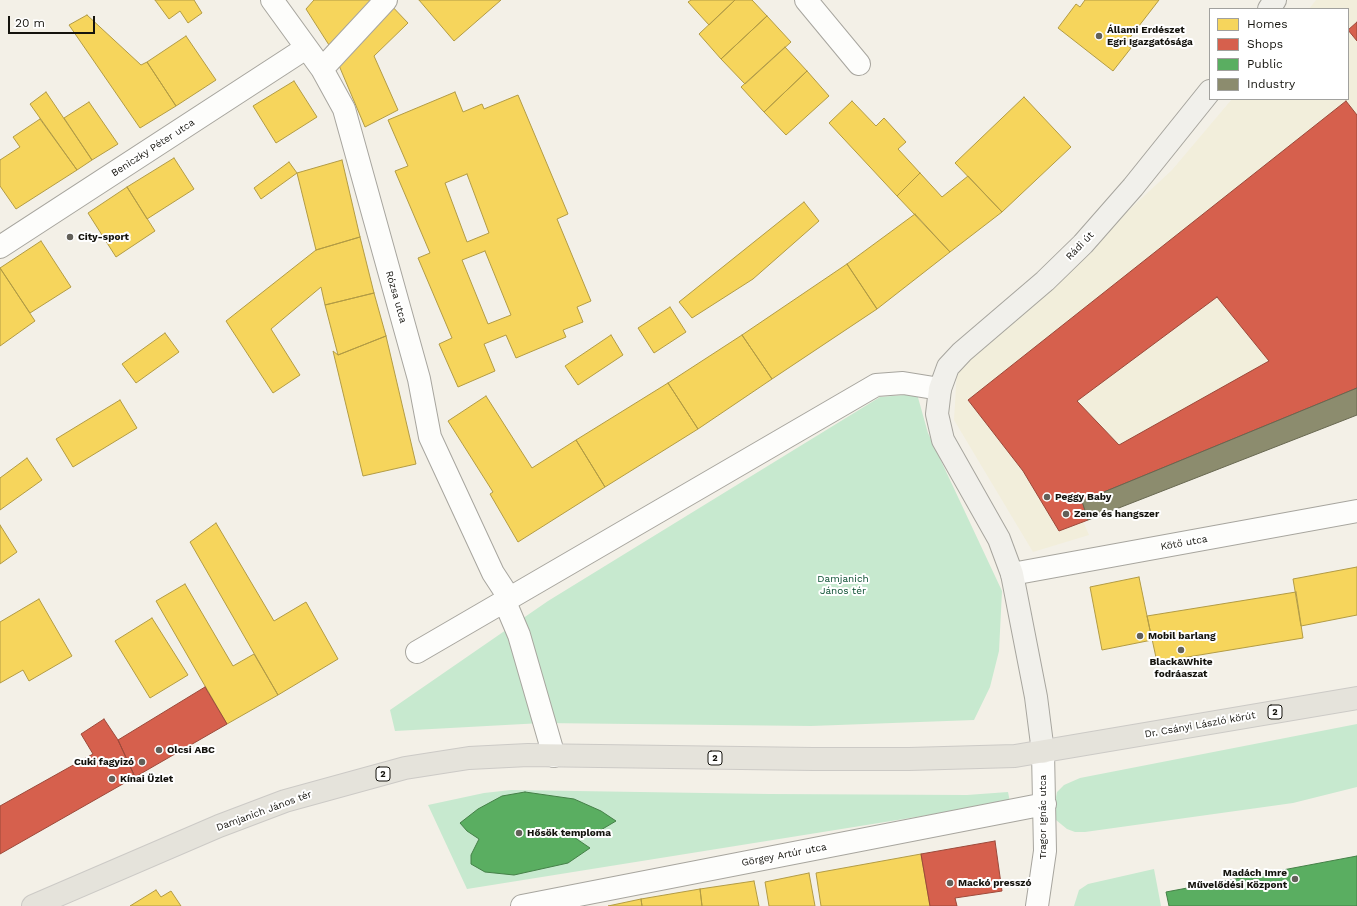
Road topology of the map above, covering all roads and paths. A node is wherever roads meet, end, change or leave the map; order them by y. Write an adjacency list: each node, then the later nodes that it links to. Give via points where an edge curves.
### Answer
1 (272, 0): 4 (street, Rózsa utca)
2 (386, 0): 6 (street)
3 (806, 0): 5 (street)
4 (306, 48): 6 (street, Rózsa utca); 8 (street, Beniczky Péter utca)
5 (860, 64)
6 (322, 69): 12 (street, Rózsa utca, via 344,109 419,379 430,437)
7 (1209, 92): 9 (street, Rádi út, via 1133,187 1083,244 1045,281 962,352 948,368)
8 (0, 247)
9 (940, 389): 11 (street, via 937,414 943,440 999,539); 12 (street, via 903,383 876,385)
10 (1357, 511): 11 (street, Kötő utca)
11 (1012, 574): 15 (street, via 1036,697)
12 (507, 601): 13 (street); 16 (street)
13 (418, 652)
14 (1357, 698): 15 (main road, Dr. Csányi László körút / 2)
15 (1043, 752): 16 (main road, Damjanich János tér / 2, via 1015,756 909,759); 17 (street, Tragor Ignác utca)
16 (554, 756): 19 (main road, Damjanich János tér / 2, via 469,758 405,768 347,783 285,801 219,826)
17 (1045, 804): 18 (street, Görgey Artúr utca); 21 (street, Tragor Ignác utca, via 1045,851)
18 (545, 904): 20 (street, Görgey Artúr utca)
19 (33, 906)
20 (522, 906)
21 (1036, 906)

